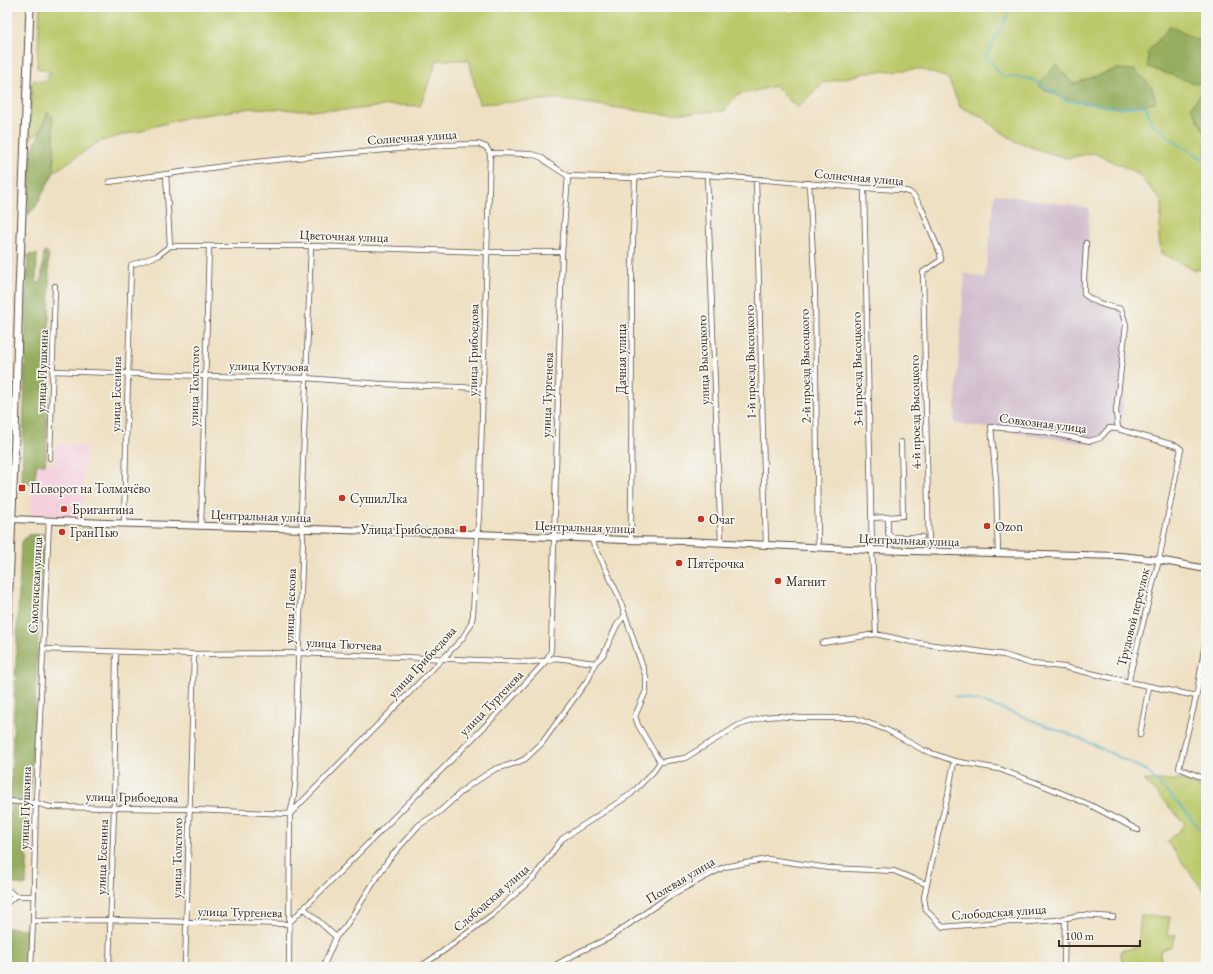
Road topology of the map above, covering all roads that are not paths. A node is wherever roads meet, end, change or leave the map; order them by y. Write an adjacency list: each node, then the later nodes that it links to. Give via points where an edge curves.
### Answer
1 (30, 7): 29 (main road, via 15,437)
2 (490, 153): 3 (street, Солнечная улица, via 486,147 478,144 444,145 254,162); 5 (street, Солнечная улица, via 531,154 541,157); 15 (street, улица Грибоедова)
3 (166, 174): 8 (street, Солнечная улица); 12 (street)
4 (708, 175): 6 (street, via 662,173); 7 (street, Солнечная улица); 39 (street, улица Высоцкого)
5 (568, 176): 6 (street); 16 (street, улица Тургенева)
6 (634, 178): 38 (street, Дачная улица)
7 (756, 179): 9 (street, Солнечная улица); 40 (street, 1-й проезд Высоцкого)
8 (109, 182)
9 (809, 183): 10 (street, Солнечная улица); 41 (street, 2-й проезд Высоцкого, via 815,293)
10 (864, 188): 17 (street, Солнечная улица, via 901,190 914,196 922,209 941,260); 28 (street, 3-й проезд Высоцкого)
11 (1086, 243): 24 (street, via 1084,294 1107,306 1121,309 1126,324 1116,411)
12 (170, 246): 14 (street, Цветочная улица); 20 (street, улица Есенина, via 157,256 131,265)
13 (311, 246): 14 (street, Цветочная улица); 15 (street, Цветочная улица); 22 (street, улица Лескова)
14 (208, 247): 21 (street, улица Толстого)
15 (487, 252): 16 (street, Цветочная улица); 23 (street, улица Грибоедова)
16 (562, 252): 35 (street, улица Тургенева)
17 (922, 272): 43 (street, 4-й проезд Высоцкого)
18 (55, 286): 19 (street, улица Пушкина)
19 (53, 371): 20 (street, улица Кутузова); 26 (street, улица Пушкина)
20 (128, 374): 21 (street, улица Кутузова); 31 (street, улица Есенина)
21 (205, 376): 22 (street, улица Кутузова); 32 (street, улица Толстого)
22 (306, 378): 23 (street, улица Кутузова); 33 (street, улица Лескова, via 301,516)
23 (483, 388): 34 (street, улица Грибоедова)
24 (1118, 429): 44 (street, Совхозная улица, via 1109,428 1100,438 1090,441 1041,431 991,427 996,480); 45 (street, via 1181,449)
25 (901, 442): 27 (street, via 903,516)
26 (50, 458)
27 (888, 517): 28 (street); 36 (street, via 890,537)
28 (872, 518): 42 (street, 3-й проезд Высоцкого)
29 (9, 519): 30 (street, Центральная улица); 49 (main road)
30 (49, 521): 31 (street, Центральная улица); 52 (street, Смоленская улица)
31 (124, 523): 32 (street, Центральная улица)
32 (201, 526): 33 (street, Центральная улица)
33 (303, 529): 34 (street, Центральная улица); 54 (street, улица Лескова)
34 (477, 534): 35 (street, Центральная улица); 56 (street, улица Грибоедова, via 471,624 462,639)
35 (554, 537): 37 (street, Центральная улица); 57 (street, улица Тургенева, via 551,651)
36 (922, 537)
37 (591, 539): 38 (street, Центральная улица); 47 (street)
38 (631, 540): 39 (street, Центральная улица)
39 (721, 543): 40 (street, Центральная улица)
40 (766, 545): 41 (street, Центральная улица)
41 (818, 548): 42 (street, Центральная улица)
42 (872, 550): 43 (street, Центральная улица); 48 (street, 3-й проезд Высоцкого)
43 (929, 552): 44 (street, Центральная улица)
44 (998, 554): 45 (street, Центральная улица, via 1120,556)
45 (1159, 560): 46 (street, Центральная улица); 59 (street, Трудовой переулок)
46 (1206, 569)
47 (625, 615): 58 (street, via 603,655); 64 (street, via 646,677 646,691 635,716)
48 (876, 634): 51 (street); 59 (street, via 912,642 1004,655 1032,664 1064,667)
49 (7, 636)
50 (1206, 637): 61 (street)
51 (822, 642)
52 (42, 650): 53 (street, улица Тютчева); 67 (street, улица Пушкина)
53 (116, 652): 55 (street, улица Тютчева); 68 (street, улица Есенина)
54 (299, 653): 55 (street, улица Тютчева); 56 (street, улица Тютчева); 70 (street, улица Лескова, via 295,797)
55 (194, 654): 69 (street, улица Толстого)
56 (442, 659): 57 (street, улица Тютчева); 70 (street, улица Грибоедова)
57 (546, 661): 58 (street, улица Тютчева, via 555,658); 77 (street, улица Тургенева)
58 (595, 664): 84 (street, via 589,678 542,743 525,759 495,769 467,787 438,813 419,825 389,859)
59 (1129, 682): 60 (street, Трудовой переулок)
60 (1149, 686): 61 (street, Трудовой переулок); 62 (street)
61 (1196, 696): 65 (street, via 1179,768)
62 (1140, 735)
63 (954, 761): 64 (street, via 923,750 887,730 855,718 778,716 739,725 685,758); 71 (street, via 999,769 1037,783 1088,804); 72 (street, Слободская улица)
64 (660, 762): 90 (street, Слободская улица, via 654,772 631,794 562,839 535,876 493,914)
65 (1203, 778)
66 (7, 801): 67 (street, улица Грибоедова)
67 (36, 803): 68 (street, улица Грибоедова, via 50,807); 75 (street, улица Пушкина)
68 (114, 807): 69 (street, улица Грибоедова); 80 (street, улица Есенина)
69 (189, 809): 70 (street, улица Грибоедова); 82 (street, улица Толстого)
70 (290, 814): 83 (street, улица Лескова)
71 (1138, 830)
72 (926, 884): 79 (street, Слободская улица, via 926,910 943,927); 91 (street, Полевая улица, via 894,871 829,868 768,859 724,867 671,895 610,938)
73 (7, 889): 74 (street)
74 (15, 896): 75 (street); 76 (street)
75 (34, 896): 81 (street, улица Пушкина)
76 (7, 902)
77 (305, 909): 83 (street, улица Тургенева); 84 (street)
78 (1113, 917): 79 (street, Слободская улица, via 1081,915)
79 (1065, 918): 92 (street)
80 (110, 920): 81 (street, улица Тургенева); 82 (street, улица Тургенева); 86 (street, улица Есенина)
81 (33, 921): 85 (street, улица Пушкина)
82 (186, 922): 83 (street, улица Тургенева); 87 (street, улица Толстого)
83 (288, 924): 88 (street, улица Лескова)
84 (336, 937): 89 (street)
85 (31, 967)
86 (109, 967)
87 (185, 967)
88 (289, 967)
89 (323, 967)
90 (420, 967)
91 (552, 967)
92 (1064, 967)

